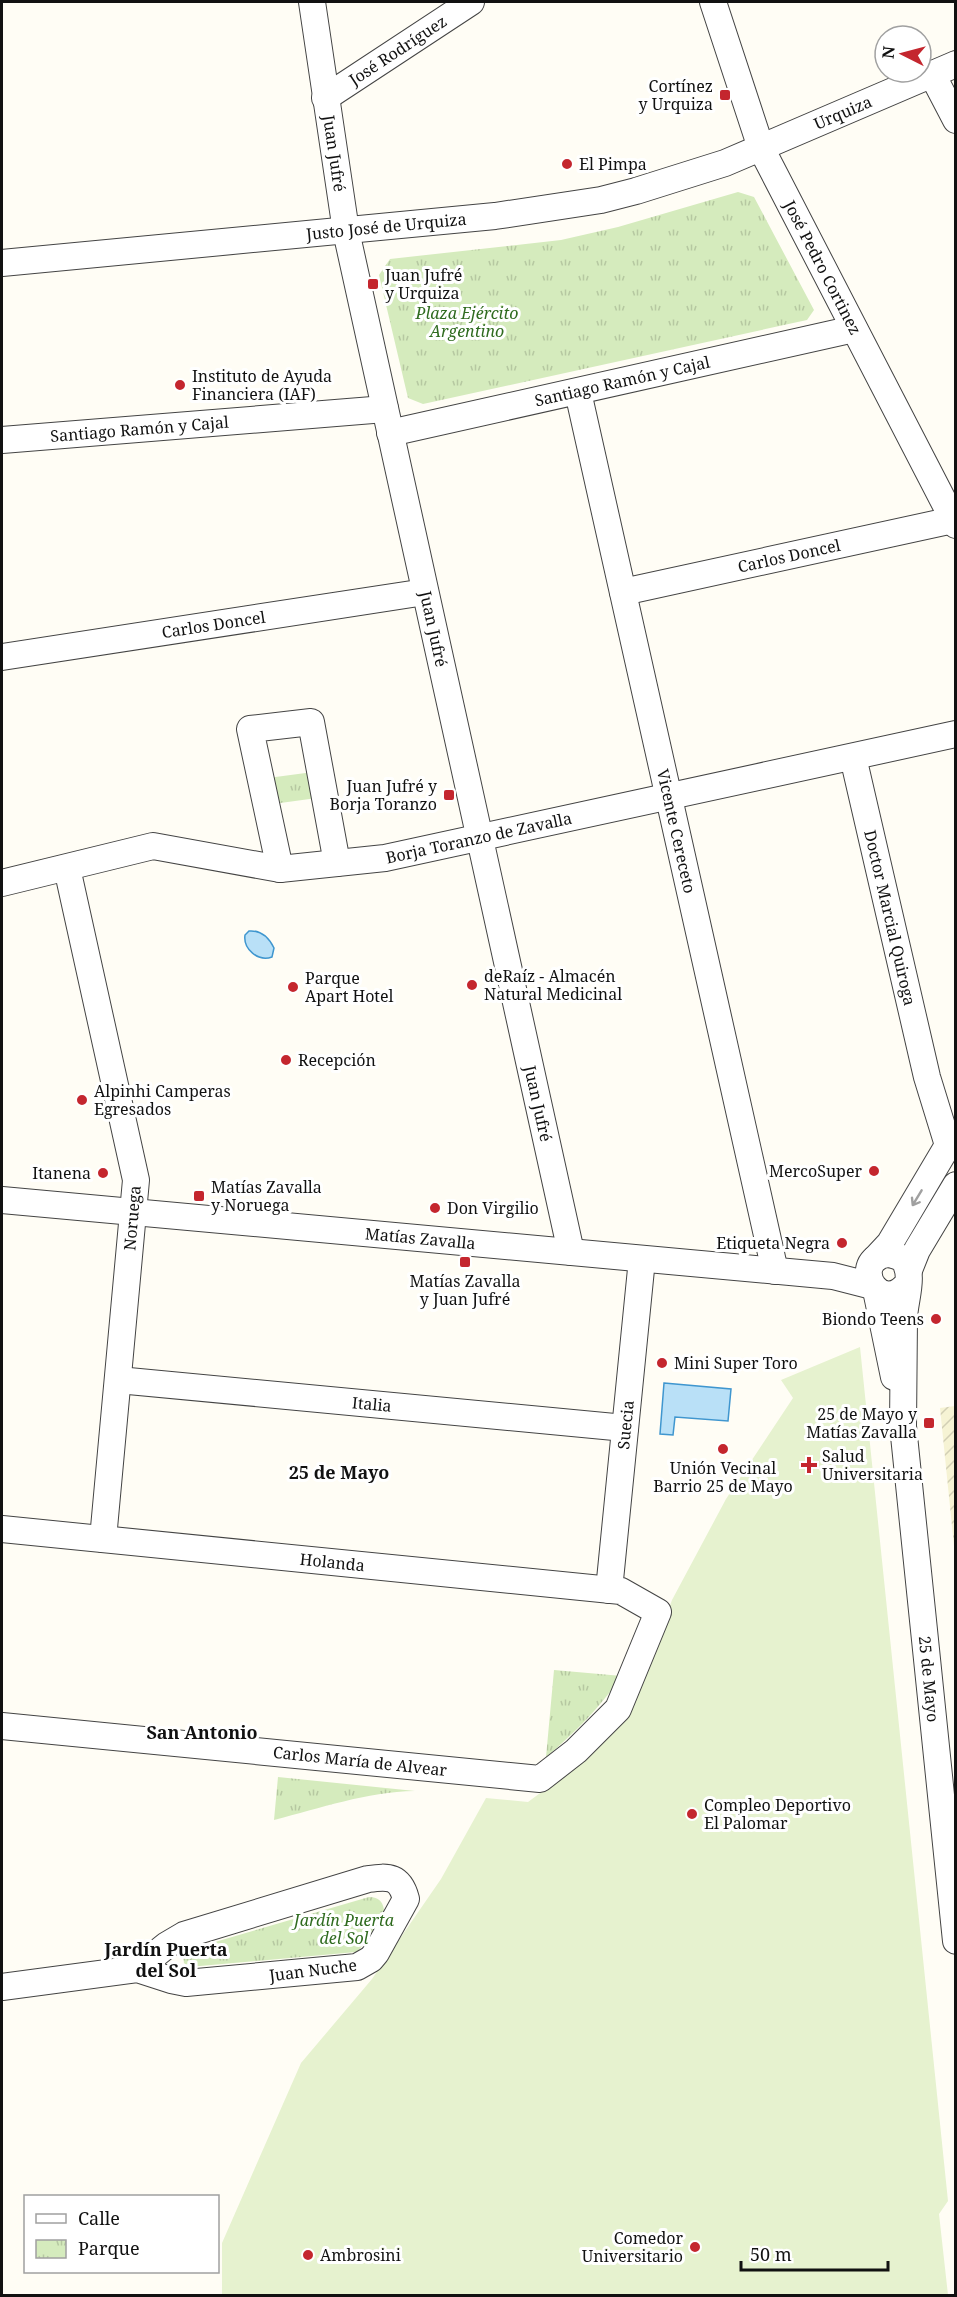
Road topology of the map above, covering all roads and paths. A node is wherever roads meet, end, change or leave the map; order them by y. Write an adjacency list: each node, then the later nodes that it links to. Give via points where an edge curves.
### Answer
1 (312, 2): 8 (street, Juan Jufré)
2 (471, 2): 8 (street, José Rodríguez)
3 (713, 2): 10 (street, José Pedro Cortinez)
4 (956, 64): 5 (street, Urquiza)
5 (933, 74)
6 (933, 76): 9 (street)
7 (909, 84): 10 (street, Urquiza)
8 (325, 98): 11 (street, Juan Jufré)
9 (956, 120)
10 (761, 148): 11 (street, Justo José de Urquiza, via 601,200 495,216); 13 (street, José Pedro Cortinez)
11 (346, 231): 12 (street, Justo José de Urquiza); 15 (street, Juan Jufré)
12 (2, 263)
13 (855, 329): 14 (street, Santiago Ramón y Cajal); 17 (street, José Pedro Cortinez)
14 (578, 392): 15 (street, Santiago Ramón y Cajal); 19 (street, Vicente Cereceto)
15 (388, 421): 16 (street, Santiago Ramón y Cajal); 18 (street, Juan Jufré)
16 (2, 440)
17 (954, 522): 19 (street, Carlos Doncel)
18 (425, 592): 20 (street, Carlos Doncel); 24 (street, Juan Jufré)
19 (623, 592): 23 (street, Vicente Cereceto)
20 (2, 657)
21 (956, 734): 22 (street, Borja Toranzo de Zavalla)
22 (853, 757): 23 (street, Borja Toranzo de Zavalla); 29 (street, Doctor Marcial Quiroga)
23 (669, 796): 24 (street, Borja Toranzo de Zavalla); 37 (street, Vicente Cereceto)
24 (479, 837): 25 (street, Borja Toranzo de Zavalla, via 385,858); 35 (street, Juan Jufré)
25 (337, 863): 27 (street, Borja Toranzo de Zavalla); 27 (street, via 311,722 250,729)
26 (67, 868): 27 (street, Borja Toranzo de Zavalla, via 153,846); 28 (street, Borja Toranzo de Zavalla); 34 (street, Noruega, via 136,1180)
27 (280, 869)
28 (2, 883)
29 (927, 1077): 30 (street, Doctor Marcial Quiroga, via 939,1099); 31 (street, Doctor Marcial Quiroga)
30 (956, 1116)
31 (951, 1146): 38 (street, one-way to 38)
32 (952, 1198): 39 (street, 25 de Mayo, via 917,1250)
33 (2, 1200): 34 (street, Matías Zavalla)
34 (134, 1212): 35 (street, Matías Zavalla); 40 (street, Noruega)
35 (571, 1252): 36 (street, Matías Zavalla)
36 (642, 1259): 37 (street, Matías Zavalla); 42 (street, Suecia)
37 (776, 1272): 38 (street, Matías Zavalla, via 839,1277)
38 (874, 1274): 39 (street, via 887,1295 899,1292); 39 (street, via 890,1254 903,1259); 41 (street, 25 de Mayo)
39 (908, 1276): 41 (street, 25 de Mayo)
40 (118, 1380): 42 (street, Italia); 44 (street, Noruega)
41 (903, 1415): 48 (street, 25 de Mayo)
42 (625, 1428): 45 (street, Suecia)
43 (2, 1529): 44 (street, Holanda)
44 (103, 1539): 45 (street, Holanda)
45 (609, 1590): 47 (street, Holanda, via 621,1591 658,1612 618,1709 576,1751)
46 (2, 1726): 47 (street, Carlos María de Alvear)
47 (540, 1779)
48 (955, 1939)
49 (136, 1969): 49 (street, Juan Nuche, via 186,1983 357,1966 376,1953 406,1899 403,1888 397,1881 382,1877 368,1879 184,1935); 50 (street, Juan Nuche)
50 (2, 1987)

